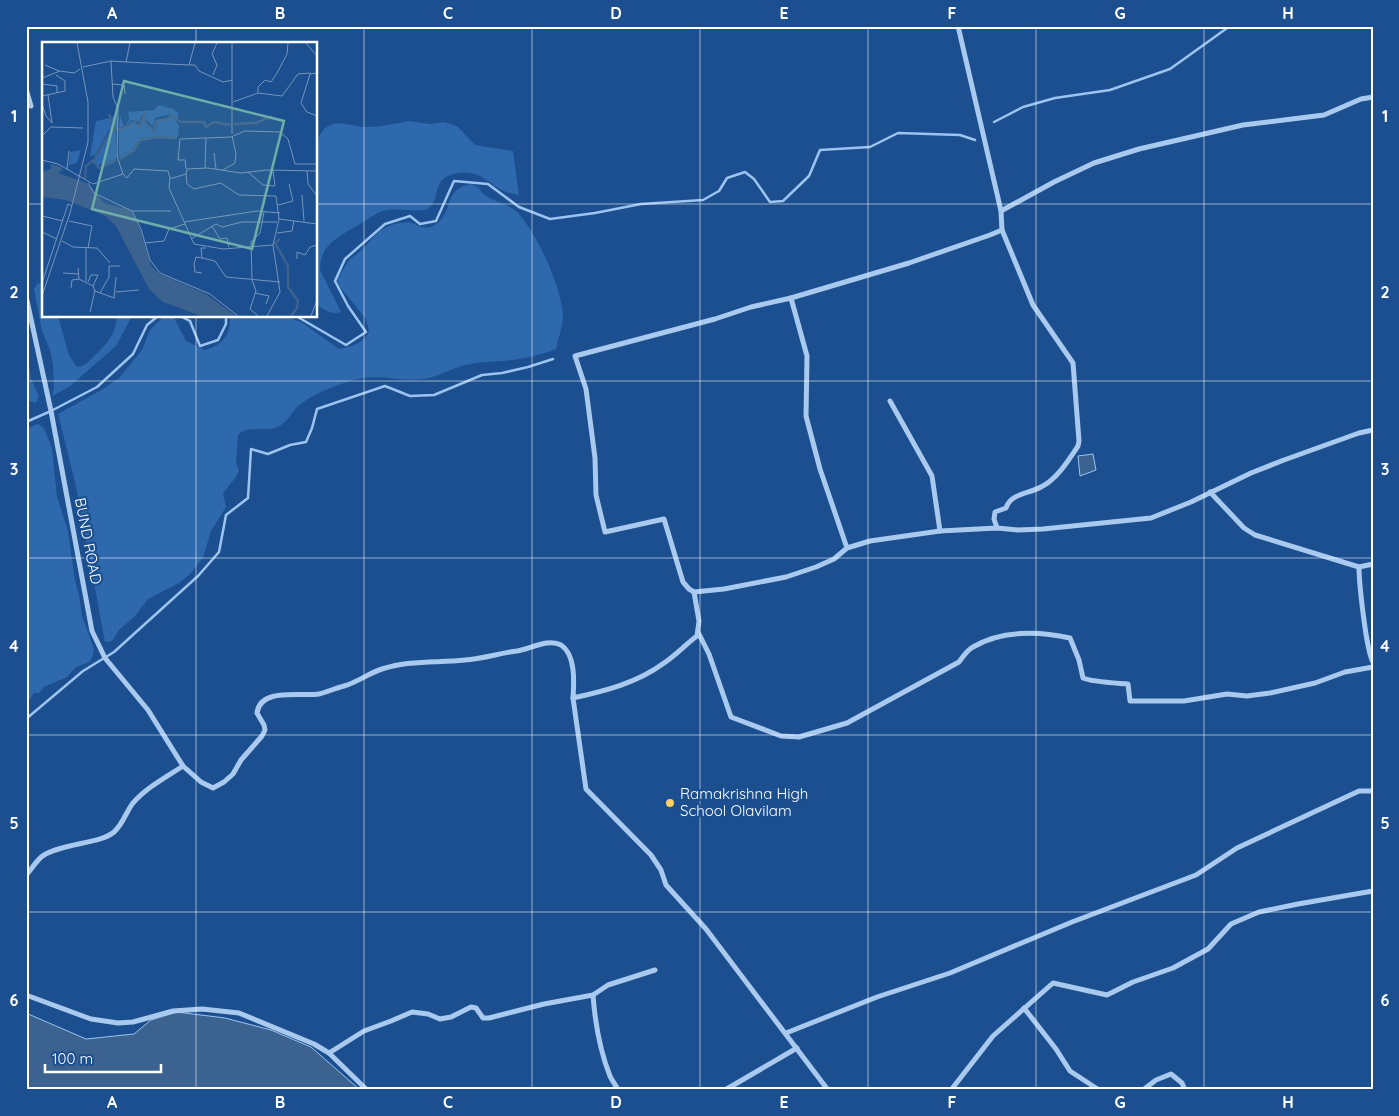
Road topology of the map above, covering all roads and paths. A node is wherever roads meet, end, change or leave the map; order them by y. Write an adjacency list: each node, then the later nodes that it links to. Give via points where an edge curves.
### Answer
1 (958, 26): 5 (street)
2 (26, 89): 4 (street)
3 (1373, 97): 5 (street, via 1324,114 1243,125 1094,163)
4 (31, 106)
5 (1001, 212): 6 (street)
6 (1002, 230): 8 (street, via 909,264); 12 (street, via 1033,305 1074,363 1079,441 1053,479 1040,488 1013,498 1006,508 996,512)
7 (26, 296): 22 (street, BUND ROAD, via 92,631 105,658 148,710)
8 (791, 298): 14 (street, via 807,356 806,416); 17 (street, via 575,356 586,389 596,495 605,532 664,520 683,582)
9 (890, 401): 13 (street, via 932,476)
10 (1373, 430): 11 (street, via 1284,460)
11 (1210, 492): 12 (street, via 1151,518 1043,529); 16 (street, via 1244,528 1255,535)
12 (997, 528): 13 (street)
13 (940, 531): 14 (street, via 870,541)
14 (847, 548): 17 (street, via 834,559 786,577)
15 (1373, 564): 16 (street)
16 (1359, 567): 19 (street, via 1368,650)
17 (694, 592): 18 (street)
18 (698, 631): 20 (street, via 731,716 790,737 848,723 959,662 971,648 987,640 1008,636 1050,634 1070,638 1083,678 1128,684 1130,701 1184,701 1226,694 1270,693); 21 (street, via 697,636 665,663 645,674 626,684)
19 (1373, 662)
20 (1373, 667)
21 (573, 698): 22 (street, BUND ROAD, via 574,676 568,650 559,644 548,643 466,660 418,662 382,669 348,685 318,694 290,693 265,699 259,704 257,713 264,725 262,736 220,785 207,786); 30 (street, via 586,789 651,855 666,885 706,929)
22 (183, 766): 24 (street, via 148,789 106,838 42,856)
23 (1373, 791): 30 (street, via 1359,791 1236,848 1196,875 950,973 877,997)
24 (26, 875)
25 (1373, 891): 29 (street, via 1259,912 1231,924 1208,949 1173,968 1107,995 1053,983)
26 (655, 970): 27 (street, via 608,985)
27 (594, 995): 32 (street, via 489,1018 483,1018 476,1008 471,1007 440,1019 412,1012 364,1031); 34 (street, via 605,1062)
28 (26, 996): 32 (street, via 91,1019 118,1023 183,1010 239,1013)
29 (1024, 1008): 37 (street, via 993,1036); 38 (street, via 1070,1071)
30 (786, 1033): 31 (street)
31 (797, 1048): 35 (street); 36 (street)
32 (329, 1053): 33 (street)
33 (367, 1090)
34 (618, 1090)
35 (725, 1090)
36 (828, 1090)
37 (951, 1090)
38 (1099, 1090)
39 (1143, 1090): 40 (street, via 1171,1074)
40 (1185, 1090)

